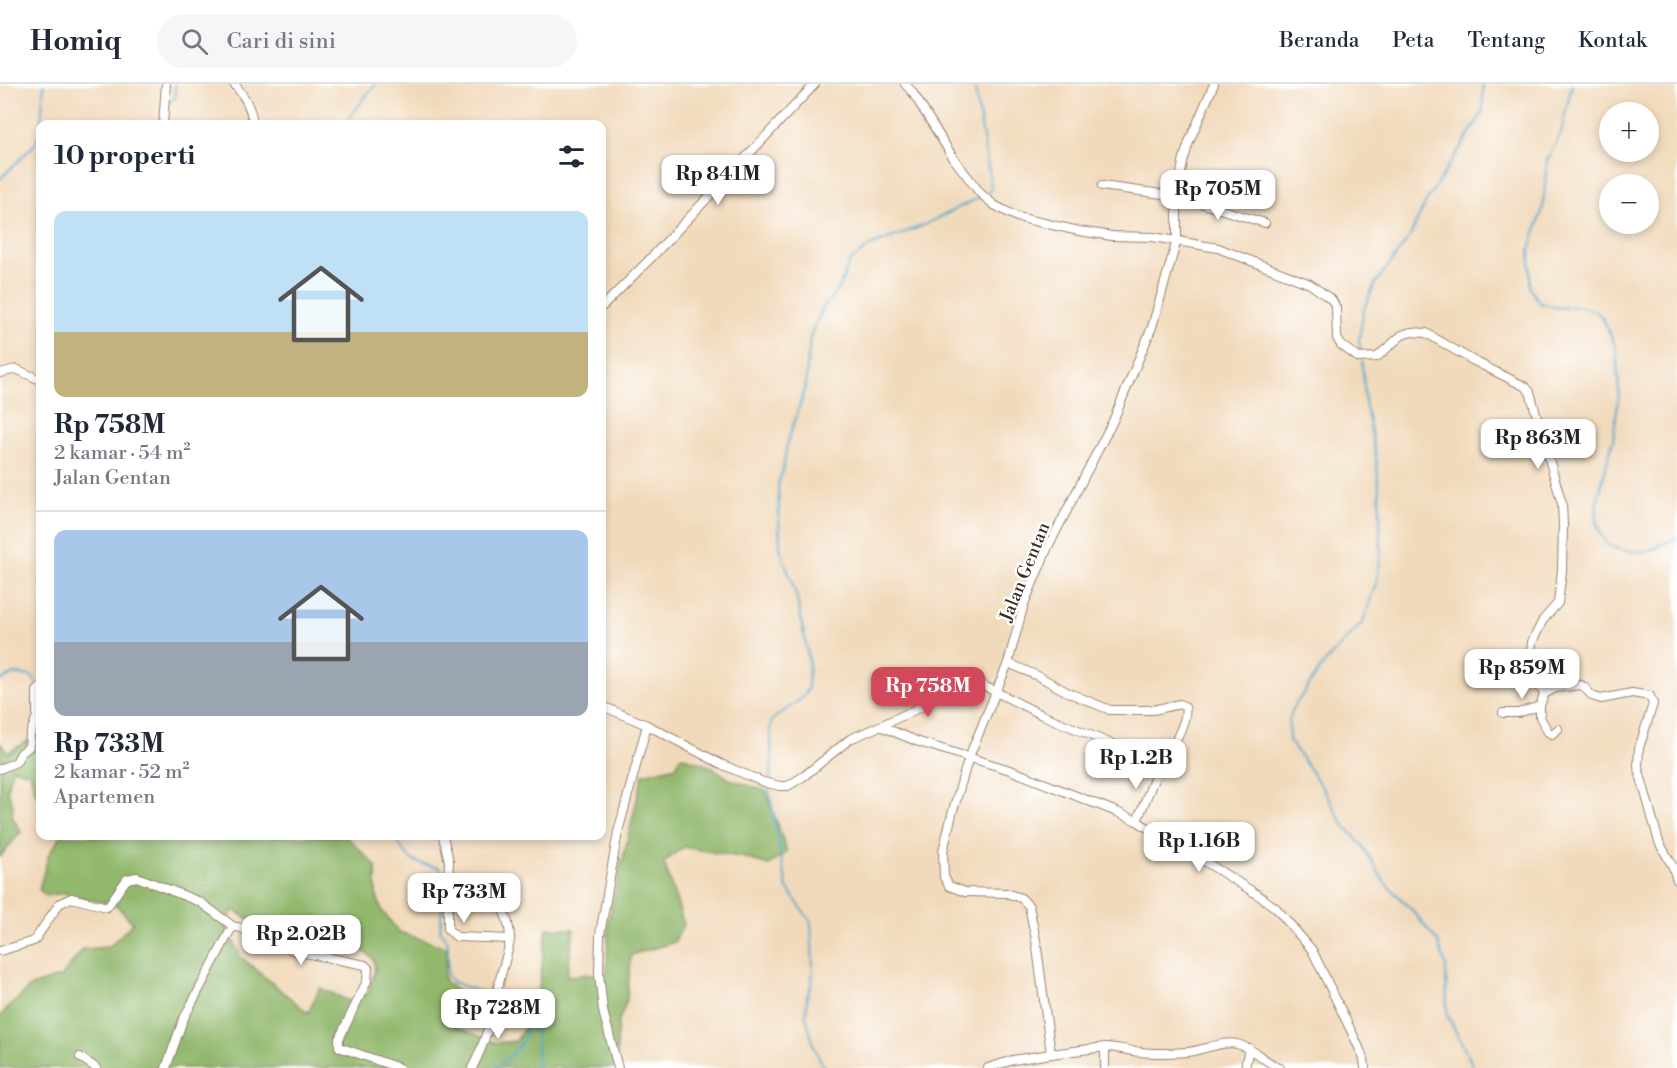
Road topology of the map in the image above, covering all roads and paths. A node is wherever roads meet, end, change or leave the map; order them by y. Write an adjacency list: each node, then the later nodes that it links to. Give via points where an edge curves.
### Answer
1 (166, 84): 6 (street)
2 (234, 84): 7 (street, via 248,105)
3 (815, 84): 12 (street)
4 (905, 84): 11 (street, via 983,196 1017,217 1113,236)
5 (1214, 84): 9 (street, Jalan Gentan, via 1189,142)
6 (163, 120)
7 (252, 120)
8 (1102, 186): 9 (street)
9 (1177, 196): 10 (street); 11 (street, Jalan Gentan)
10 (1265, 223)
11 (1177, 240): 15 (street, Jalan Gentan, via 1152,327 1113,421 1048,548 1024,604); 17 (street, via 1218,248 1310,284 1332,300 1337,338 1359,358 1377,357 1402,335 1426,333 1519,382 1530,392 1562,504 1563,525 1558,603 1543,620 1532,642 1532,674)
12 (606, 303)
13 (0, 373): 14 (street, via 16,369)
14 (36, 378)
15 (1008, 663): 16 (street, Jalan Gentan); 26 (street, via 1110,710 1153,710 1180,704 1186,717)
16 (997, 691): 23 (street, via 966,677 953,676 921,707); 25 (street, Jalan Gentan); 26 (street)
17 (1544, 694): 18 (street); 30 (street, via 1556,688 1581,686 1601,699 1632,693 1652,698 1638,767 1659,842)
18 (1540, 706): 20 (street); 24 (street, via 1540,717 1548,732 1552,734)
19 (606, 708): 22 (street)
20 (1503, 713)
21 (36, 719): 27 (street, via 29,747 16,762)
22 (647, 725): 23 (street, via 721,764 763,782 788,786 850,739); 43 (street, via 618,832 600,934 603,1011)
23 (880, 726): 25 (street)
24 (1558, 729)
25 (969, 757): 28 (street, via 1065,790); 37 (street, Jalan Gentan, via 943,851 944,877 949,886 965,892 1006,893 1021,898 1029,906)
26 (1159, 767): 28 (street)
27 (0, 769)
28 (1137, 821): 48 (street, via 1276,908 1312,950)
29 (445, 840): 31 (street)
30 (1677, 880)
31 (448, 881): 33 (street, via 492,898 502,908); 33 (street, via 450,934)
32 (234, 927): 34 (street, via 200,902 137,877 127,879 107,907 71,898 59,904 33,941); 40 (street, via 183,1020); 41 (street, via 295,951 365,965 367,981 339,1039 339,1047)
33 (510, 939): 42 (street, via 483,1047)
34 (0, 951)
35 (1105, 1047): 36 (street, via 1189,1052 1226,1042); 37 (street); 45 (street)
36 (1249, 1048): 46 (street); 47 (street)
37 (1051, 1054): 44 (street)
38 (80, 1057): 39 (street)
39 (96, 1068)
40 (166, 1068)
41 (399, 1068)
42 (472, 1068)
43 (618, 1068)
44 (988, 1068)
45 (1105, 1068)
46 (1245, 1068)
47 (1280, 1068)
48 (1365, 1068)

